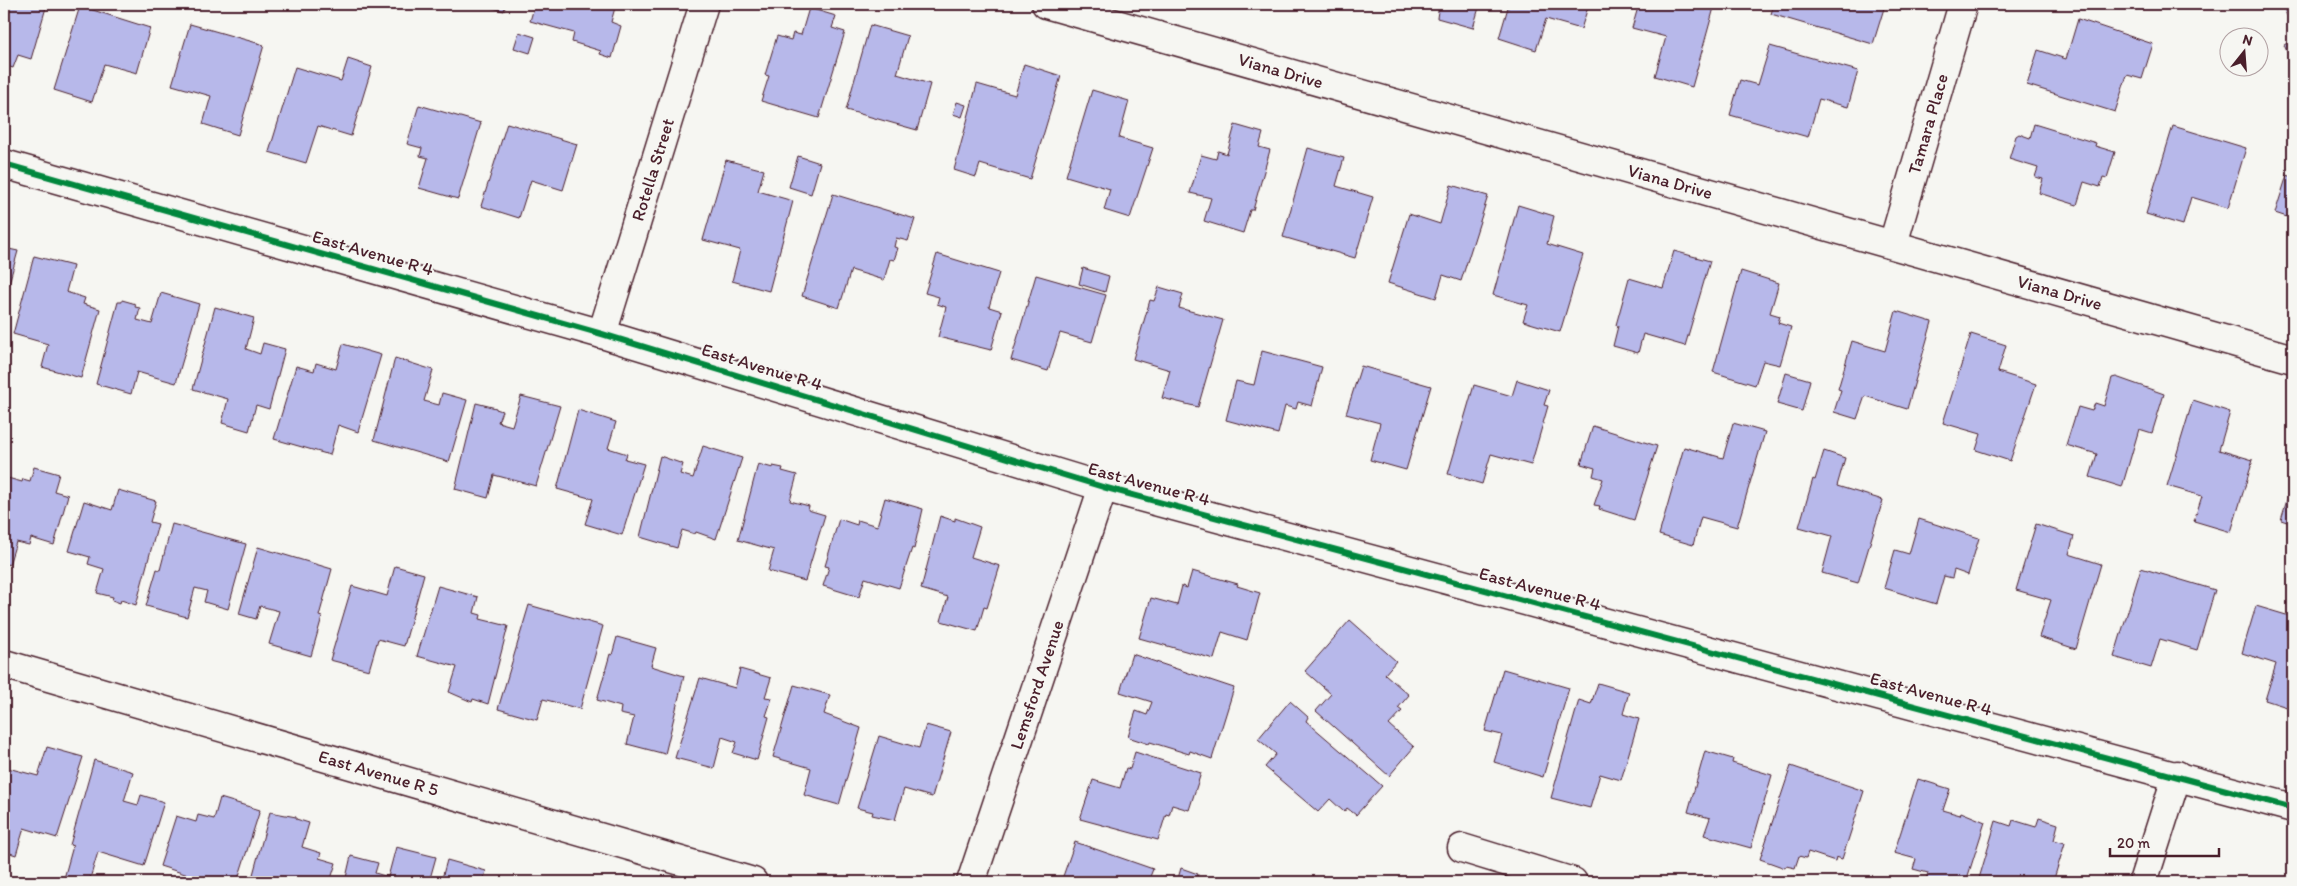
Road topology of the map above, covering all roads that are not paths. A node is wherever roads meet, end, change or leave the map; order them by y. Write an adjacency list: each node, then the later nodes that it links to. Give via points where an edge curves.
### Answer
1 (704, 4): 6 (street, Rotella Street)
2 (1046, 4): 5 (street, Viana Drive)
3 (1963, 4): 5 (street, Tamara Place)
4 (4, 164): 6 (street, East Avenue R 4)
5 (1893, 244): 7 (street, Viana Drive)
6 (602, 334): 8 (street, East Avenue R 4)
7 (2293, 360)
8 (1102, 487): 10 (street, East Avenue R 4); 14 (street, Lemsford Avenue)
9 (4, 664): 13 (street, East Avenue R 5)
10 (2176, 775): 11 (street, East Avenue R 4); 16 (street)
11 (2293, 808)
12 (1462, 848): 15 (street)
13 (754, 882)
14 (971, 882)
15 (1573, 882)
16 (2143, 882)

